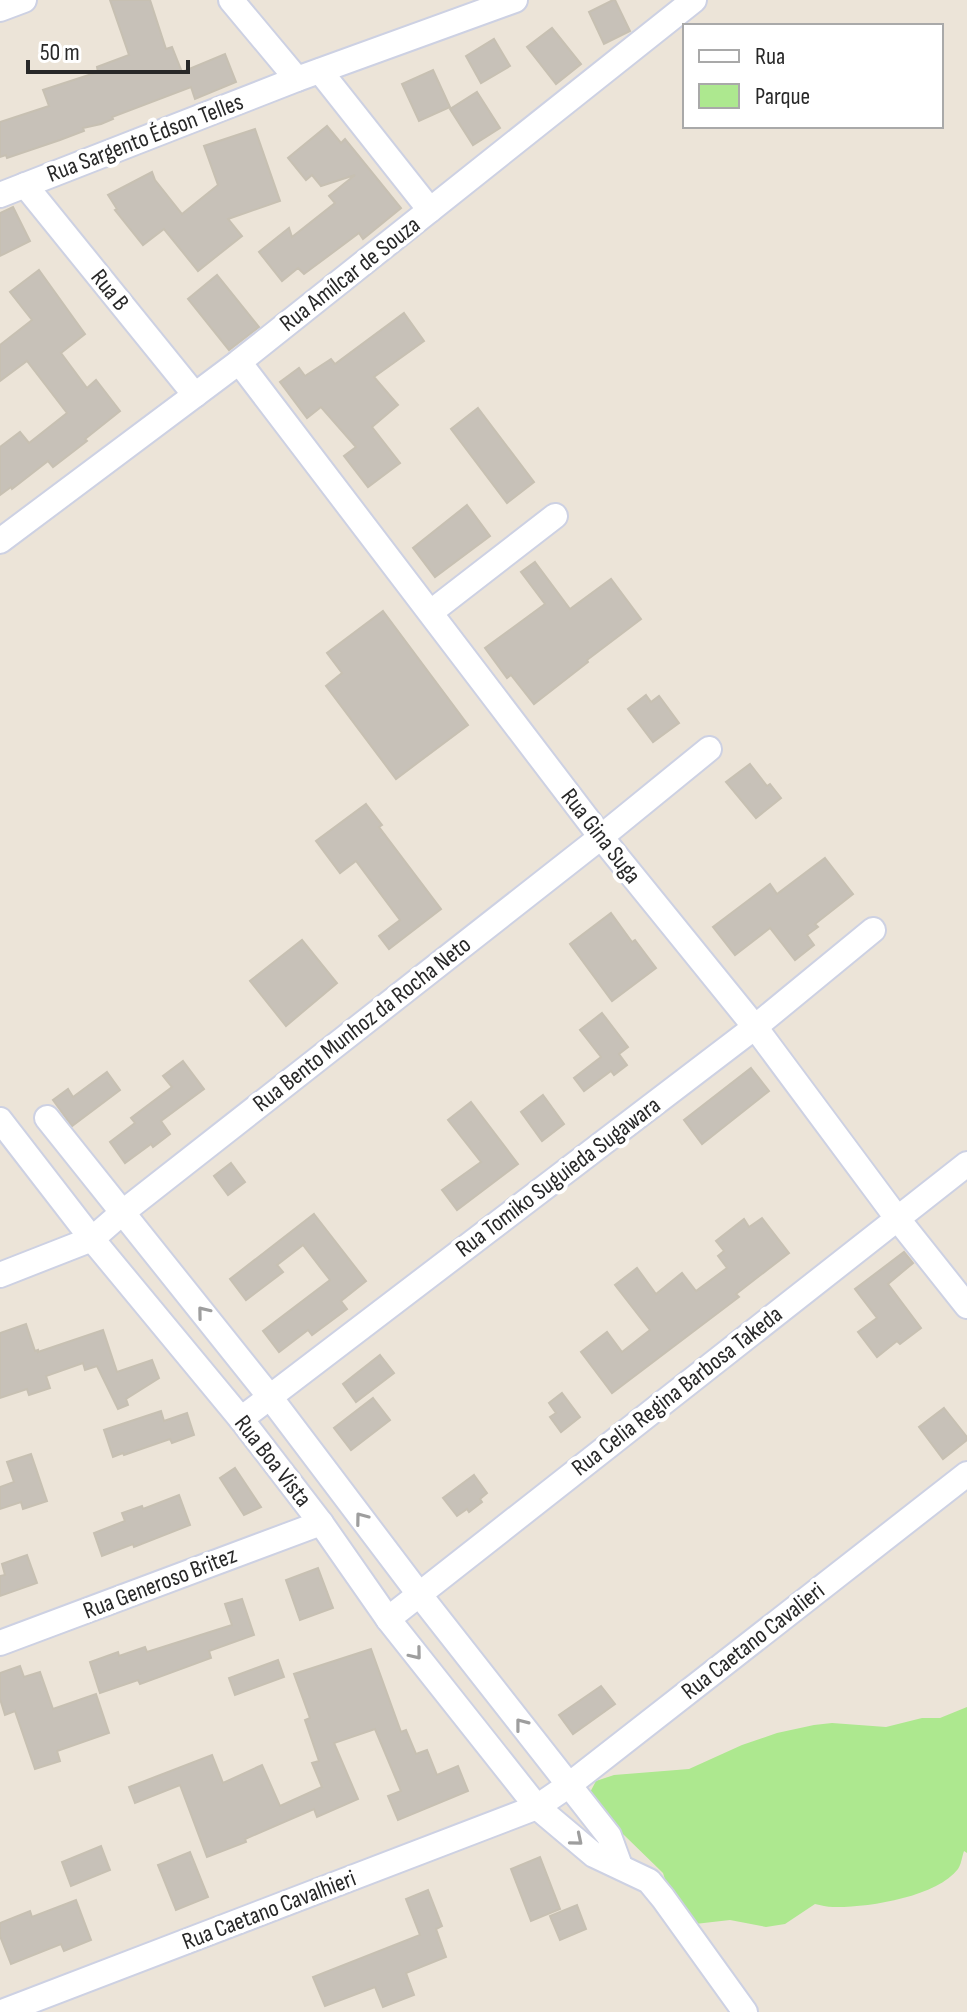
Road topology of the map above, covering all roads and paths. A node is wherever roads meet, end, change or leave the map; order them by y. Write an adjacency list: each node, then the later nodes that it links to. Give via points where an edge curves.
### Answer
1 (24, 0): 5 (street)
2 (231, 0): 8 (street)
3 (515, 0): 6 (street, Rua Sargento Édson Telles)
4 (694, 0): 11 (street, Rua Amílcar de Souza)
5 (0, 9)
6 (456, 10): 7 (street, Rua Sargento Édson Telles)
7 (320, 71): 8 (street, Rua Sargento Édson Telles); 11 (street)
8 (297, 79): 9 (street, Rua Sargento Édson Telles)
9 (25, 185): 10 (street, Rua Sargento Édson Telles); 13 (street, Rua B)
10 (0, 195)
11 (430, 210): 12 (street, Rua Amílcar de Souza)
12 (239, 362): 13 (street, Rua Amílcar de Souza); 16 (street, Rua Gina Suga)
13 (195, 395): 15 (street, Rua Amílcar de Souza)
14 (555, 516): 16 (street)
15 (0, 541)
16 (431, 612): 18 (street, Rua Gina Suga)
17 (709, 749): 18 (street, Rua Bento Munhoz da Rocha Neto)
18 (601, 837): 20 (street, Rua Gina Suga); 24 (street, Rua Bento Munhoz da Rocha Neto)
19 (873, 930): 20 (street, Rua Tomiko Suguieda Sugawara)
20 (755, 1027): 25 (street, Rua Gina Suga); 29 (street, Rua Tomiko Suguieda Sugawara)
21 (47, 1118): 24 (street, Rua Boa Vista)
22 (0, 1120): 26 (street, Rua Boa Vista)
23 (967, 1164): 25 (street, Rua Celia Regina Barbosa Takeda)
24 (123, 1212): 26 (street, Rua Bento Munhoz da Rocha Neto); 29 (street, Rua Boa Vista, one-way to 24)
25 (897, 1218): 28 (street, Rua Gina Suga); 33 (street, Rua Celia Regina Barbosa Takeda)
26 (92, 1239): 27 (street, Rua Bento Munhoz da Rocha Neto); 30 (street, Rua Boa Vista)
27 (0, 1275)
28 (967, 1306)
29 (270, 1397): 30 (street, Rua Tomiko Suguieda Sugawara); 33 (street, Rua Boa Vista, one-way to 29)
30 (241, 1419): 32 (street, Rua Boa Vista)
31 (967, 1474): 36 (street, Rua Caetano Cavalieri)
32 (321, 1523): 34 (street, Rua Boa Vista); 35 (street, Rua Generoso Britez)
33 (419, 1594): 34 (street, Rua Celia Regina Barbosa Takeda); 36 (street, Rua Boa Vista, one-way to 33)
34 (388, 1619): 37 (street, Rua Boa Vista, one-way to 37)
35 (0, 1643)
36 (569, 1785): 37 (street, Rua Caetano Cavalieri); 38 (street, Rua Boa Vista, via 609,1836)
37 (537, 1807): 38 (street, Rua Boa Vista, one-way to 38, via 594,1855); 39 (street, Rua Caetano Cavalhieri)
38 (620, 1866): 40 (street, Rua Boa Vista, via 649,1881)
39 (2, 2012)
40 (745, 2012)

